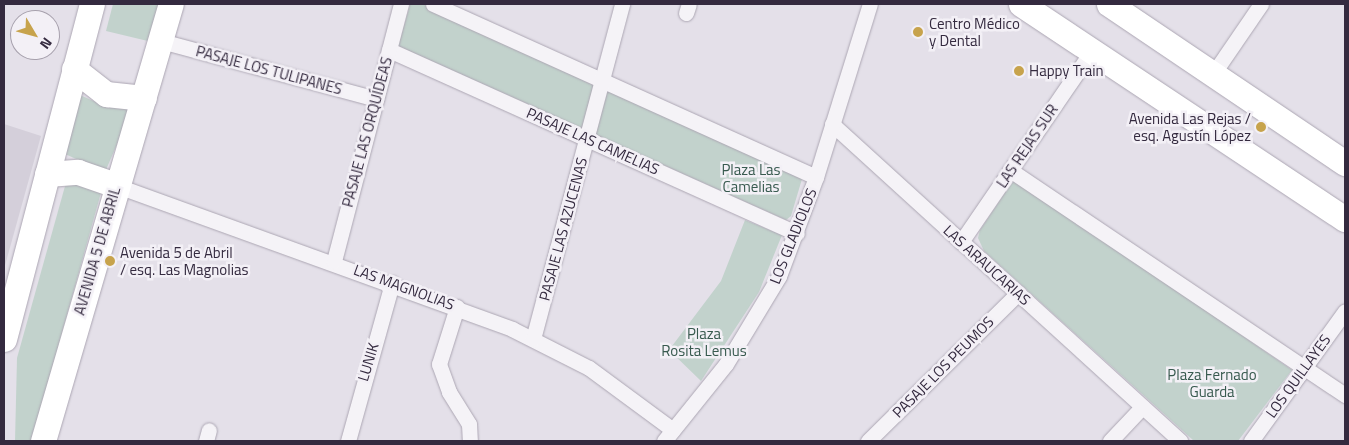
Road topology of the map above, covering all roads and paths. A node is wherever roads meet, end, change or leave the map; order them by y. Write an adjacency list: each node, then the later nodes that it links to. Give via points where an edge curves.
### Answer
1 (92, 4): 13 (main road)
2 (171, 4): 10 (main road, AVENIDA 5 DE ABRIL)
3 (401, 4): 11 (street, PASAJE LAS ORQUÍDEAS)
4 (433, 4): 15 (street)
5 (622, 4): 15 (street, PASAJE LAS AZUCENAS)
6 (870, 4): 18 (street, LOS GLADIOLOS)
7 (1108, 4): 14 (main road)
8 (1261, 4): 14 (street)
9 (1030, 6): 12 (main road)
10 (161, 41): 16 (main road, AVENIDA 5 DE ABRIL); 17 (street, PASAJE LOS TULIPANES)
11 (389, 50): 17 (street, PASAJE LAS ORQUÍDEAS); 19 (street, PASAJE LAS CAMELIAS)
12 (1092, 51): 21 (street, LAS REJAS SUR); 25 (main road)
13 (74, 69): 16 (main road, via 106,94); 22 (main road)
14 (1213, 74): 20 (main road)
15 (603, 79): 19 (street, PASAJE LAS AZUCENAS); 23 (street)
16 (144, 98): 24 (main road, AVENIDA 5 DE ABRIL)
17 (376, 98): 28 (street, PASAJE LAS ORQUÍDEAS)
18 (832, 124): 23 (street, LOS GLADIOLOS); 27 (street, LAS ARAUCARIAS)
19 (587, 138): 26 (street, PASAJE LAS CAMELIAS); 34 (street, PASAJE LAS AZUCENAS)
20 (1345, 163)
21 (1010, 170): 27 (street, LAS REJAS SUR); 35 (street)
22 (47, 174): 24 (main road, via 78,172); 33 (main road)
23 (816, 176): 26 (street, LOS GLADIOLOS)
24 (115, 185): 28 (street, LAS MAGNOLIAS); 39 (main road, AVENIDA 5 DE ABRIL)
25 (1345, 219)
26 (797, 233): 38 (street, LOS GLADIOLOS, via 746,334)
27 (961, 242): 30 (street, LAS ARAUCARIAS)
28 (334, 261): 29 (street, LAS MAGNOLIAS)
29 (392, 283): 31 (street, LAS MAGNOLIAS); 40 (street, LUNIK)
30 (1018, 293): 37 (street, LAS ARAUCARIAS); 42 (street, PASAJE LOS PEUMOS)
31 (457, 307): 34 (street, LAS MAGNOLIAS); 41 (street, via 439,364 449,392 469,424)
32 (1345, 310): 35 (street, LOS QUILLAYES)
33 (4, 339)
34 (533, 339): 38 (street, LAS MAGNOLIAS, via 608,380)
35 (1304, 368): 36 (street); 45 (street, LOS QUILLAYES)
36 (1345, 395)
37 (1142, 406): 43 (street); 44 (street, LAS ARAUCARIAS)
38 (668, 436)
39 (43, 441)
40 (348, 441)
41 (470, 441)
42 (868, 441)
43 (1110, 441)
44 (1180, 441)
45 (1251, 441)

